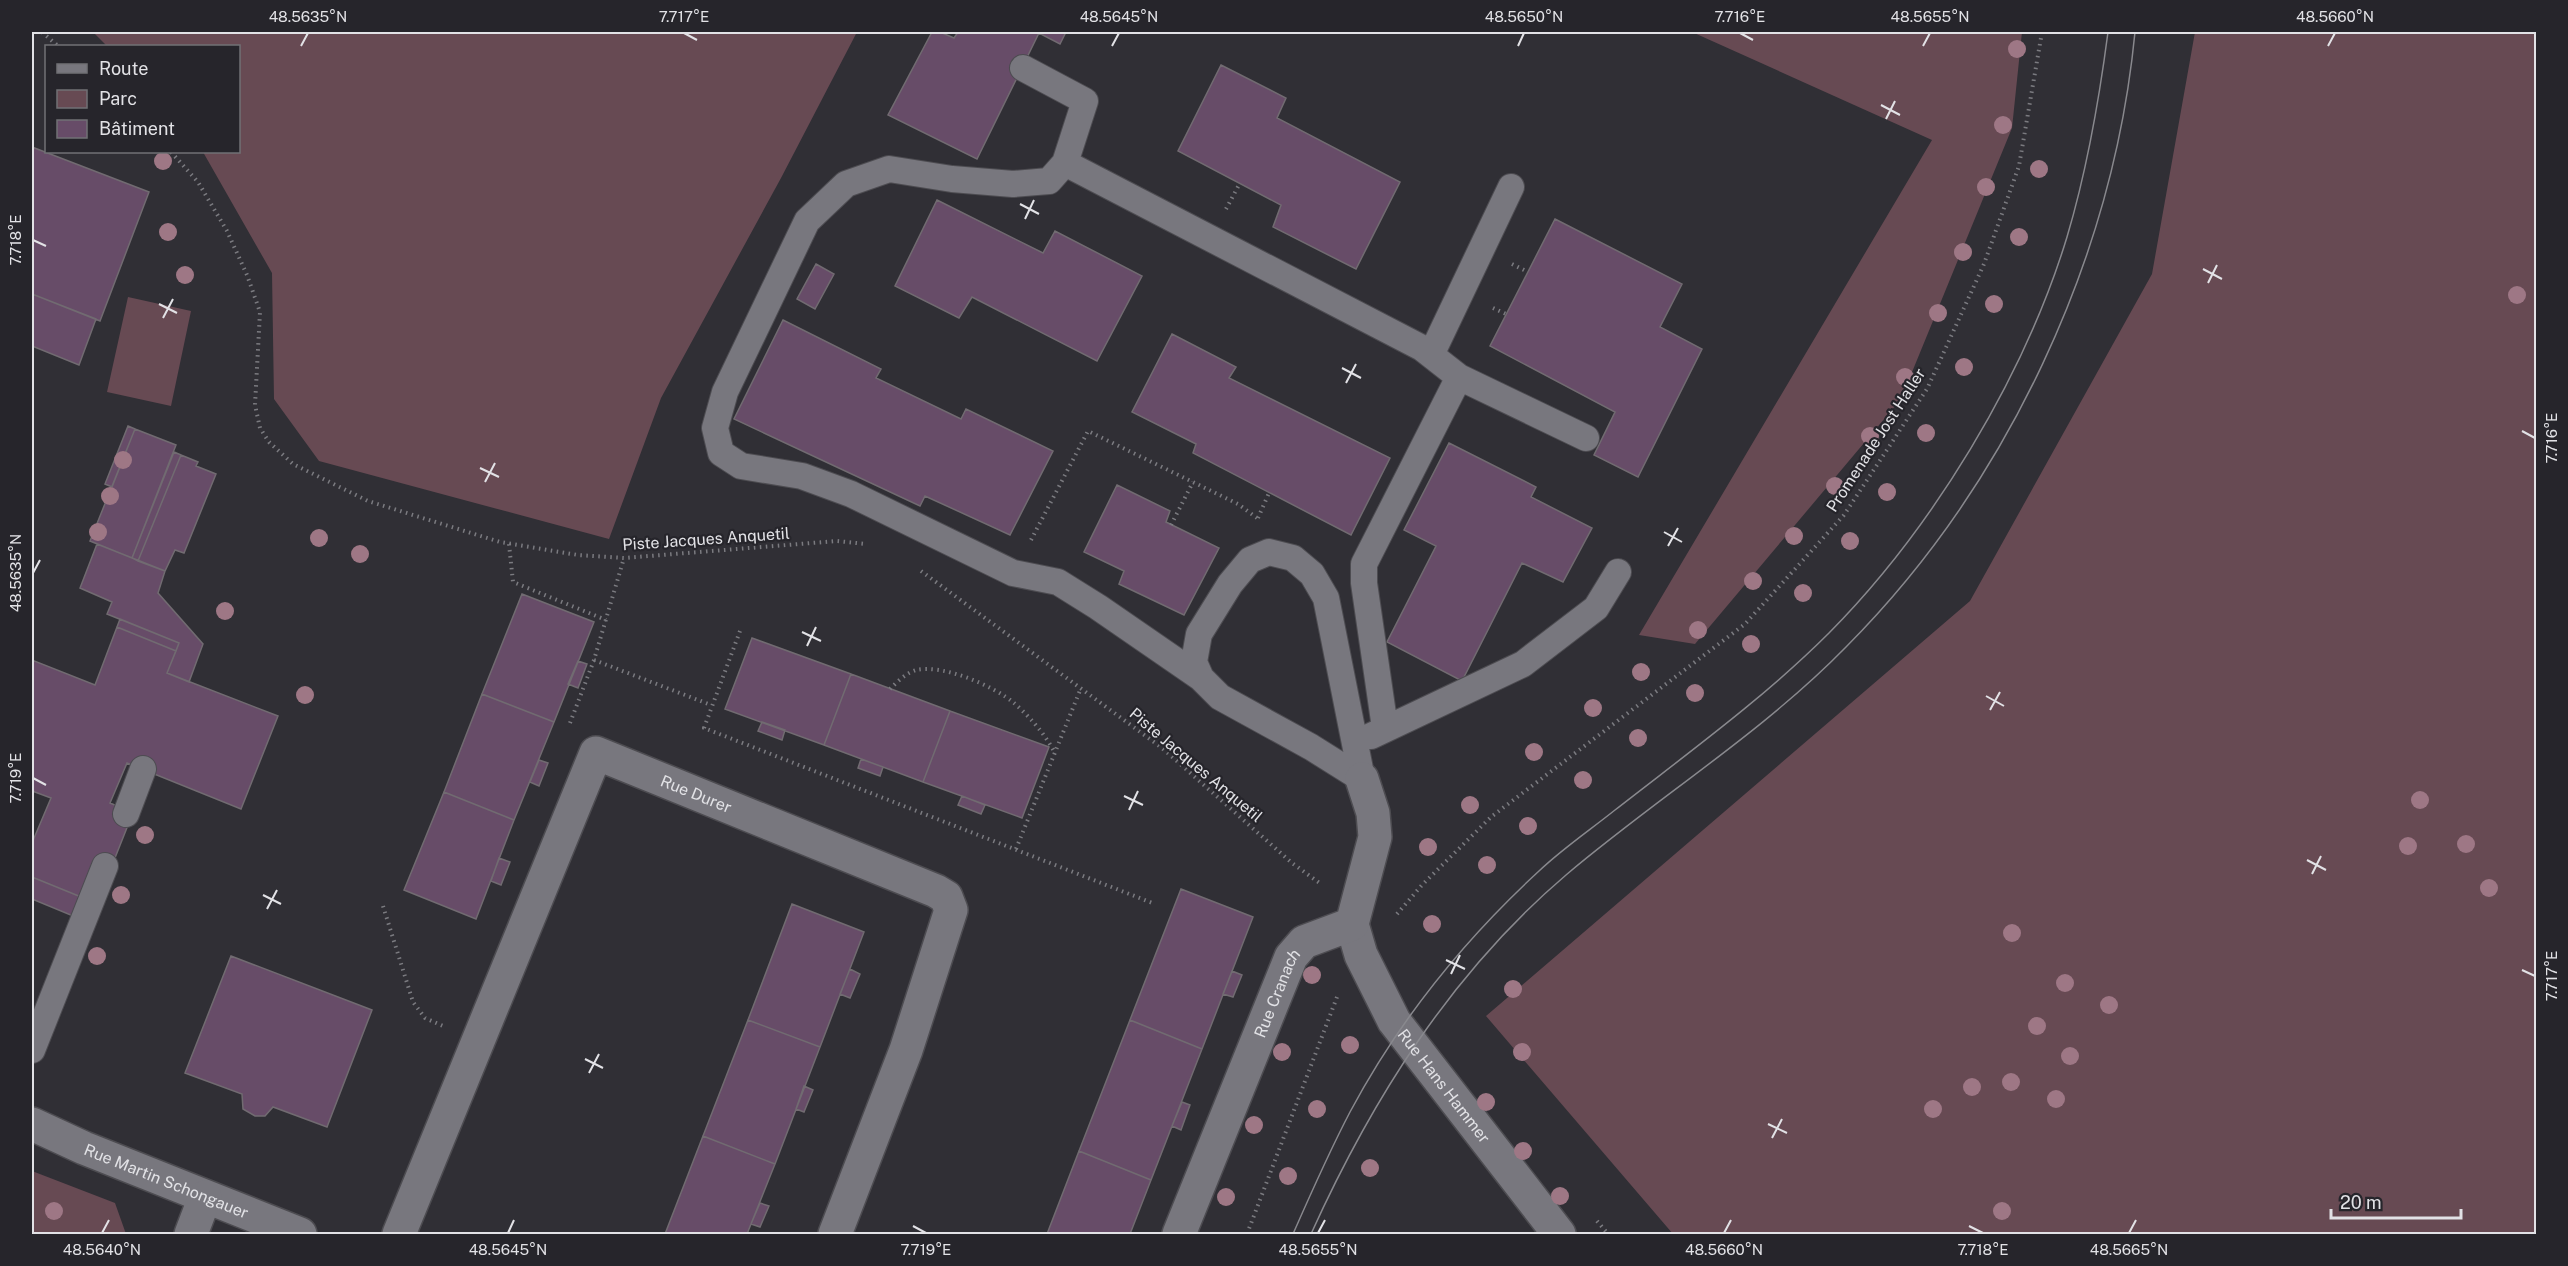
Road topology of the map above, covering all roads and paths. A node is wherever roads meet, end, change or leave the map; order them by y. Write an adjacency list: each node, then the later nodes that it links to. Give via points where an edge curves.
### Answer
1 (42, 32): 3 (path)
2 (2042, 32): 37 (path, Promenade Jost Haller, via 2019,166 1984,264 1927,389 1844,515 1745,624 1491,817 1422,885)
3 (57, 45)
4 (1023, 68): 6 (lane, via 1085,101)
5 (172, 153): 14 (path, Piste Jacques Anquetil, via 198,182 227,231 260,312 255,405 260,428 269,442 293,464 368,501)
6 (1065, 163): 8 (lane); 18 (lane, via 1049,181 1013,184 889,169 846,184 807,221 725,392 714,428 721,453 741,466 802,476 851,494)
7 (1511, 187): 8 (lane)
8 (1431, 355): 9 (lane)
9 (1459, 377): 10 (lane); 26 (lane, via 1364,564)
10 (1586, 438)
11 (1193, 482): 12 (path, via 1238,504 1257,519); 13 (path); 18 (path, via 1088,431)
12 (1269, 493)
13 (1171, 525)
14 (509, 544): 15 (path, Piste Jacques Anquetil, via 624,558 837,541); 19 (path, via 513,582)
15 (873, 546)
16 (914, 566): 23 (path, Piste Jacques Anquetil)
17 (1618, 572): 26 (lane, via 1596,608 1523,664)
18 (1013, 573): 22 (lane, via 1058,582)
19 (606, 620)
20 (740, 631): 25 (path)
21 (594, 660): 25 (path)
22 (1201, 678): 27 (lane, via 1194,662 1199,634 1230,584 1250,560 1269,552 1293,558 1312,574 1326,598); 30 (lane, via 1220,697)
23 (1081, 688): 28 (path); 36 (path, Piste Jacques Anquetil, via 1162,748 1292,863 1319,882)
24 (890, 689): 28 (path, via 916,670 944,671 983,684 1014,703 1047,738)
25 (711, 705): 32 (path, via 704,728)
26 (1385, 728): 27 (lane)
27 (1355, 746): 30 (lane)
28 (1055, 753): 32 (path)
29 (143, 769): 31 (lane)
30 (1362, 779): 36 (street, via 1373,813 1374,837)
31 (126, 814)
32 (1016, 849): 34 (path)
33 (105, 866): 39 (lane)
34 (1155, 904)
35 (383, 906): 38 (path, via 413,1002 425,1018)
36 (1352, 924): 37 (street, Rue Hans Hammer); 46 (street, Rue Cranach, via 1304,942 1291,957)
37 (1361, 955): 47 (path, Promenade Jost Haller, via 1344,980); 48 (street, Rue Hans Hammer, via 1400,1030)
38 (452, 1030)
39 (32, 1050)
40 (32, 1124): 41 (street, Rue Martin Schongauer)
41 (205, 1197): 42 (street); 43 (street, Rue Martin Schongauer)
42 (190, 1234)
43 (300, 1234)
44 (399, 1234): 45 (street, Rue Durer, via 596,753 946,897 951,910 906,1050)
45 (835, 1234)
46 (1179, 1234)
47 (1247, 1234)
48 (1558, 1234)

